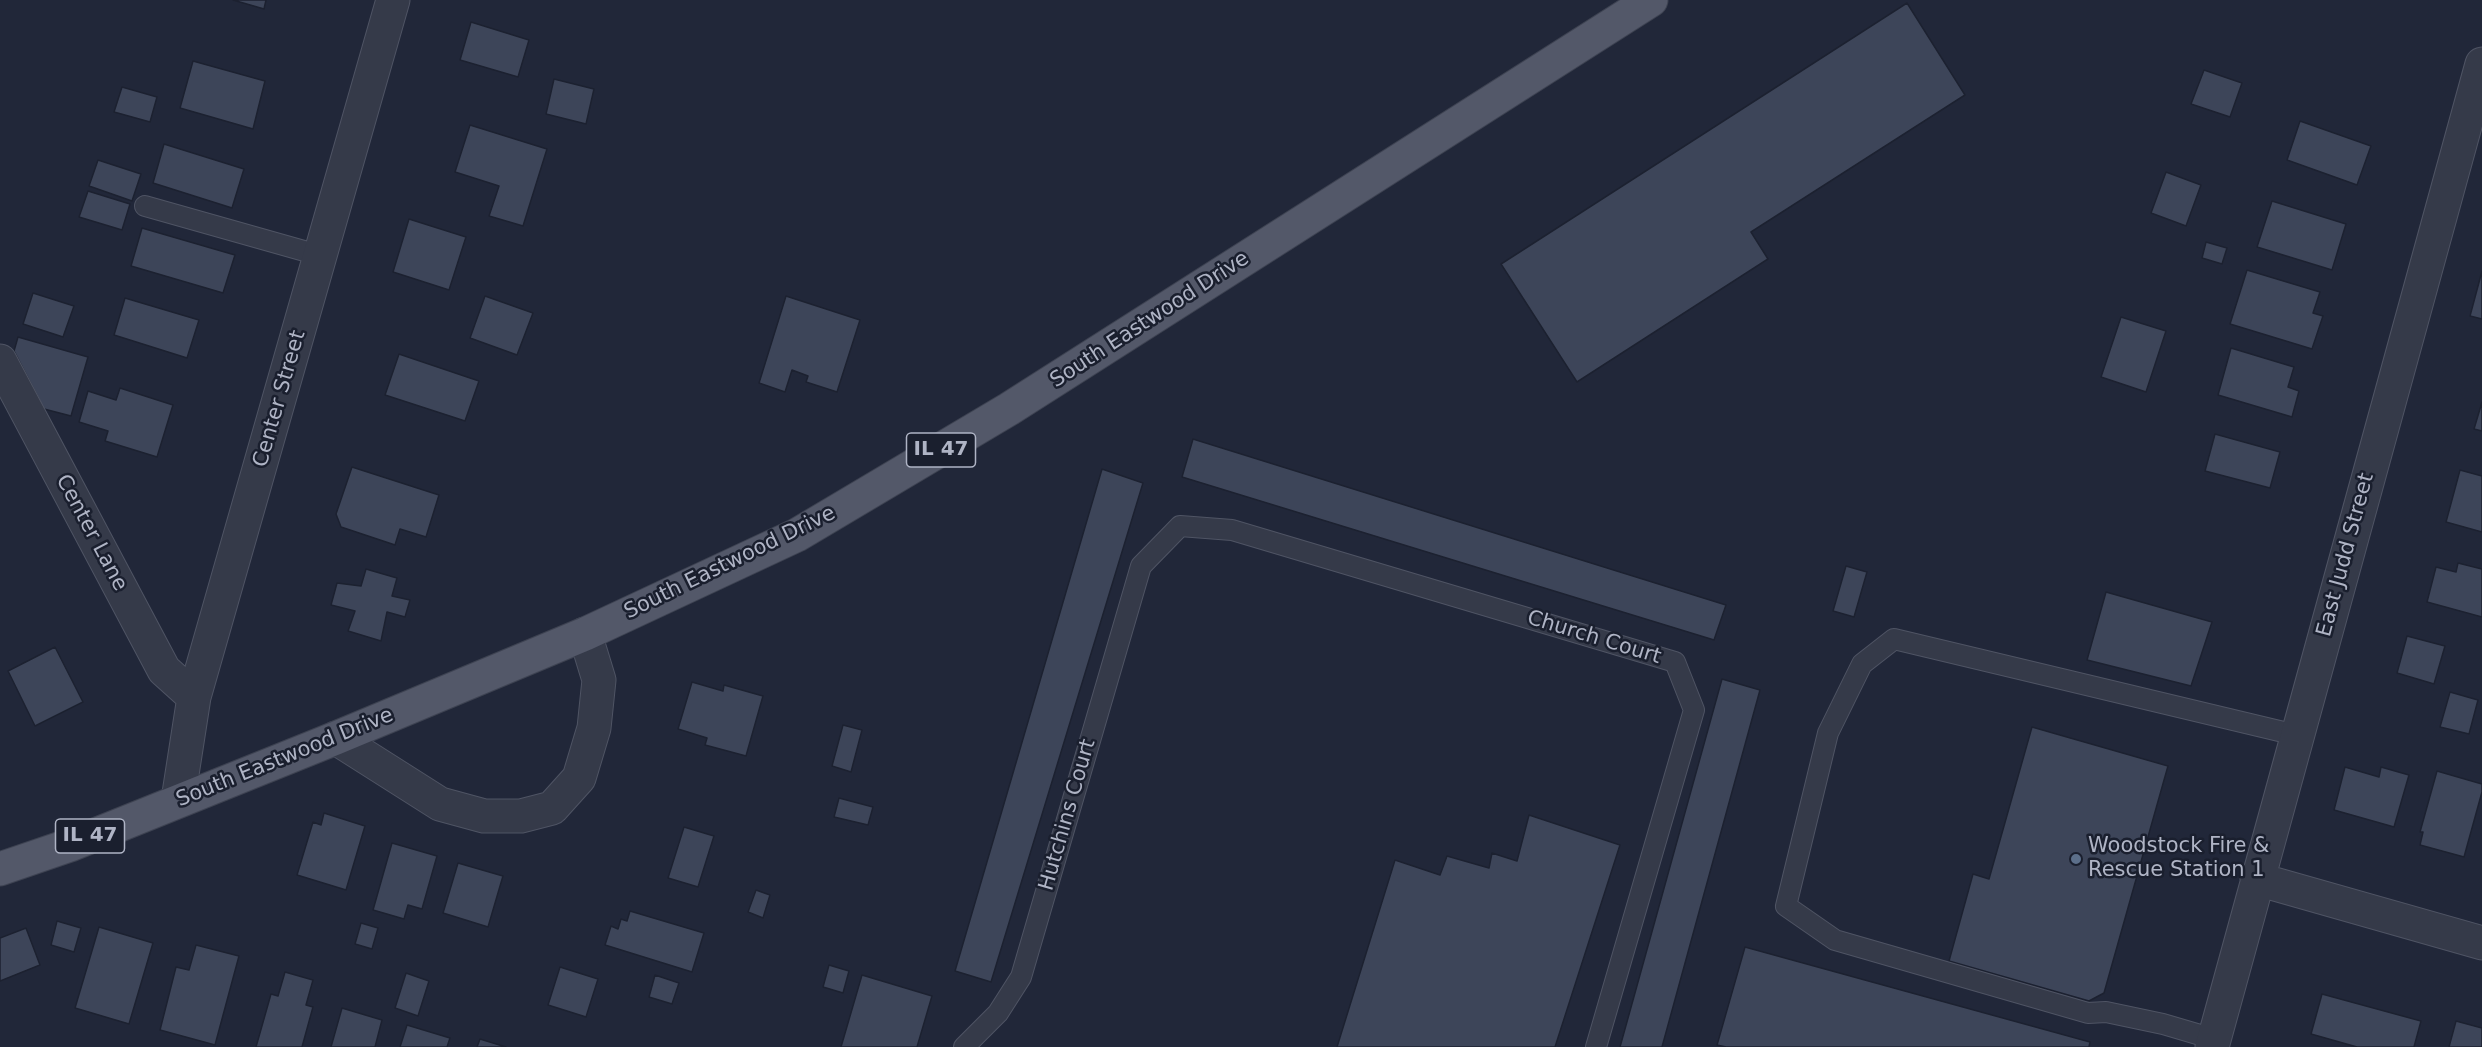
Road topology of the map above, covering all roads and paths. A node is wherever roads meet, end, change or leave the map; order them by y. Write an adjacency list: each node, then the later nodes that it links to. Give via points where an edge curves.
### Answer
1 (393, 0): 5 (street, Center Street)
2 (1651, 0): 8 (main road, South Eastwood Drive / IL 47, via 999,415 797,535)
3 (2481, 71): 10 (street, East Judd Street)
4 (145, 206): 5 (lane)
5 (322, 256): 9 (street, Center Street)
6 (0, 361): 9 (street, Center Lane, via 164,670)
7 (1141, 566): 17 (lane, Hutchins Court, via 1021,977 998,1013); 18 (lane, Church Court, via 1180,526 1232,530 1675,662 1694,710)
8 (585, 634): 11 (main road, South Eastwood Drive / IL 47); 11 (street, via 599,680 594,728 579,778 552,808 521,816 484,816 440,804)
9 (194, 697): 12 (street, Center Street)
10 (2296, 735): 14 (street, East Judd Street); 16 (lane, via 1894,639 1862,664 1828,733 1786,906 1835,940 2088,1013 2106,1012 2140,1019)
11 (336, 738): 12 (main road, South Eastwood Drive / IL 47)
12 (178, 801): 13 (main road, South Eastwood Drive / IL 47)
13 (0, 869)
14 (2257, 879): 15 (street); 16 (street, East Judd Street)
15 (2482, 943)
16 (2213, 1043)
17 (964, 1047)
18 (1596, 1047)

